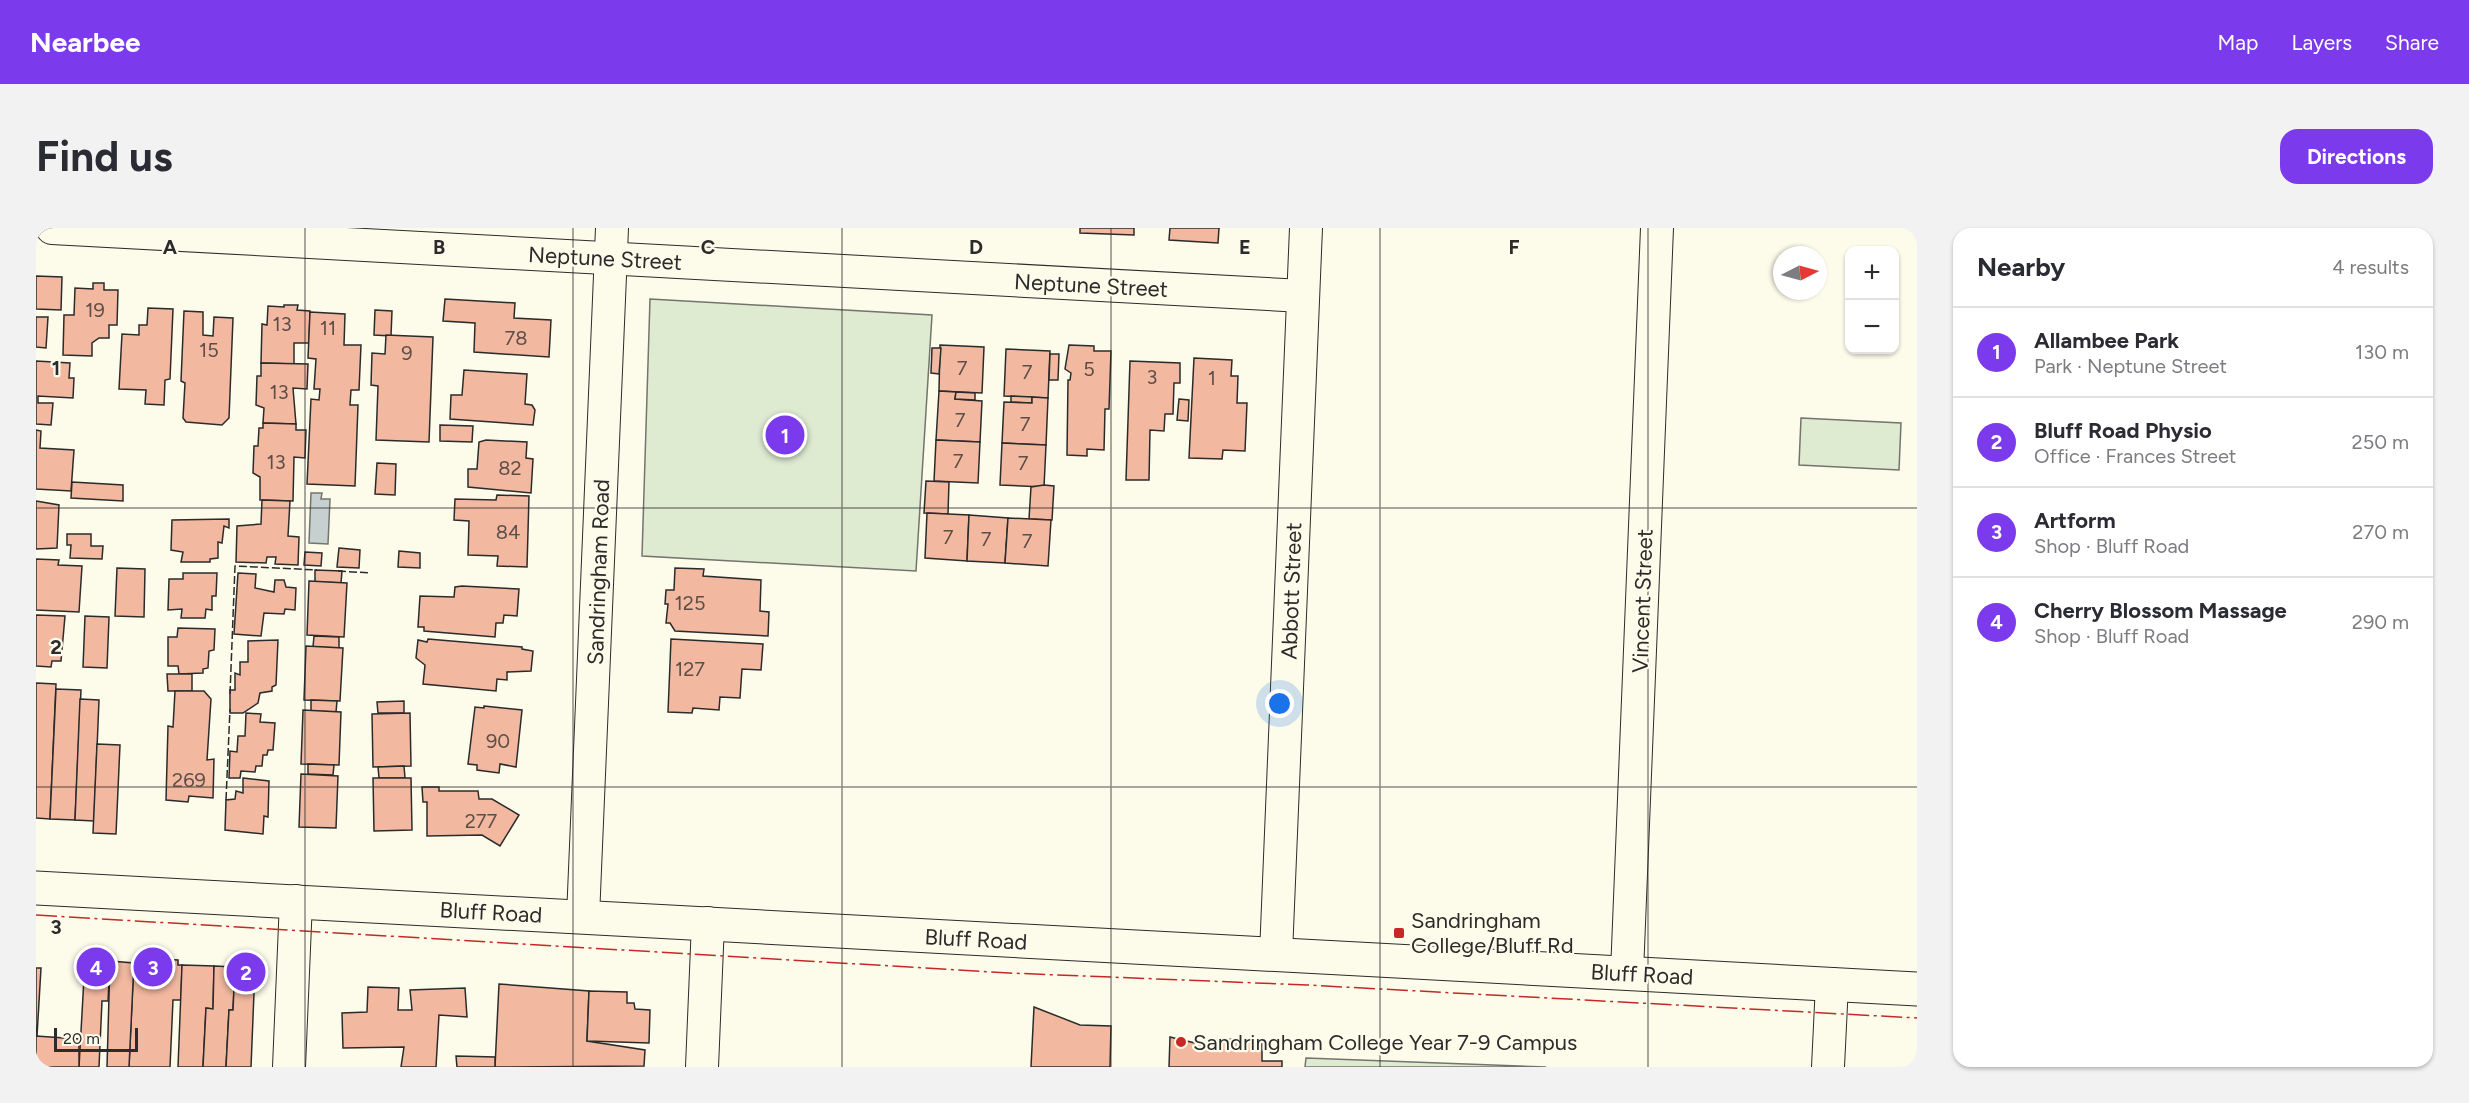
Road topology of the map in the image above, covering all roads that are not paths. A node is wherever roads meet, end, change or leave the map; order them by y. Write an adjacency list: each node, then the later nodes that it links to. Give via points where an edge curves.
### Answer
1 (52, 228): 5 (street, Neptune Street)
2 (612, 228): 5 (street, Sandringham Road)
3 (1305, 228): 6 (street, Abbott Street)
4 (1657, 228): 12 (street, Vincent Street)
5 (610, 259): 6 (street, Neptune Street); 9 (street, Sandringham Road)
6 (1303, 296): 11 (street, Abbott Street)
7 (36, 888): 8 (main road, Bluff Road)
8 (296, 901): 9 (main road, Bluff Road); 15 (street)
9 (583, 917): 10 (main road, Bluff Road)
10 (708, 923): 11 (main road, Bluff Road); 16 (street)
11 (1276, 954): 12 (main road, Bluff Road)
12 (1627, 974): 13 (main road, Bluff Road)
13 (1832, 984): 14 (main road, Bluff Road); 17 (street)
14 (1917, 989)
15 (290, 1067)
16 (702, 1067)
17 (1828, 1067)

